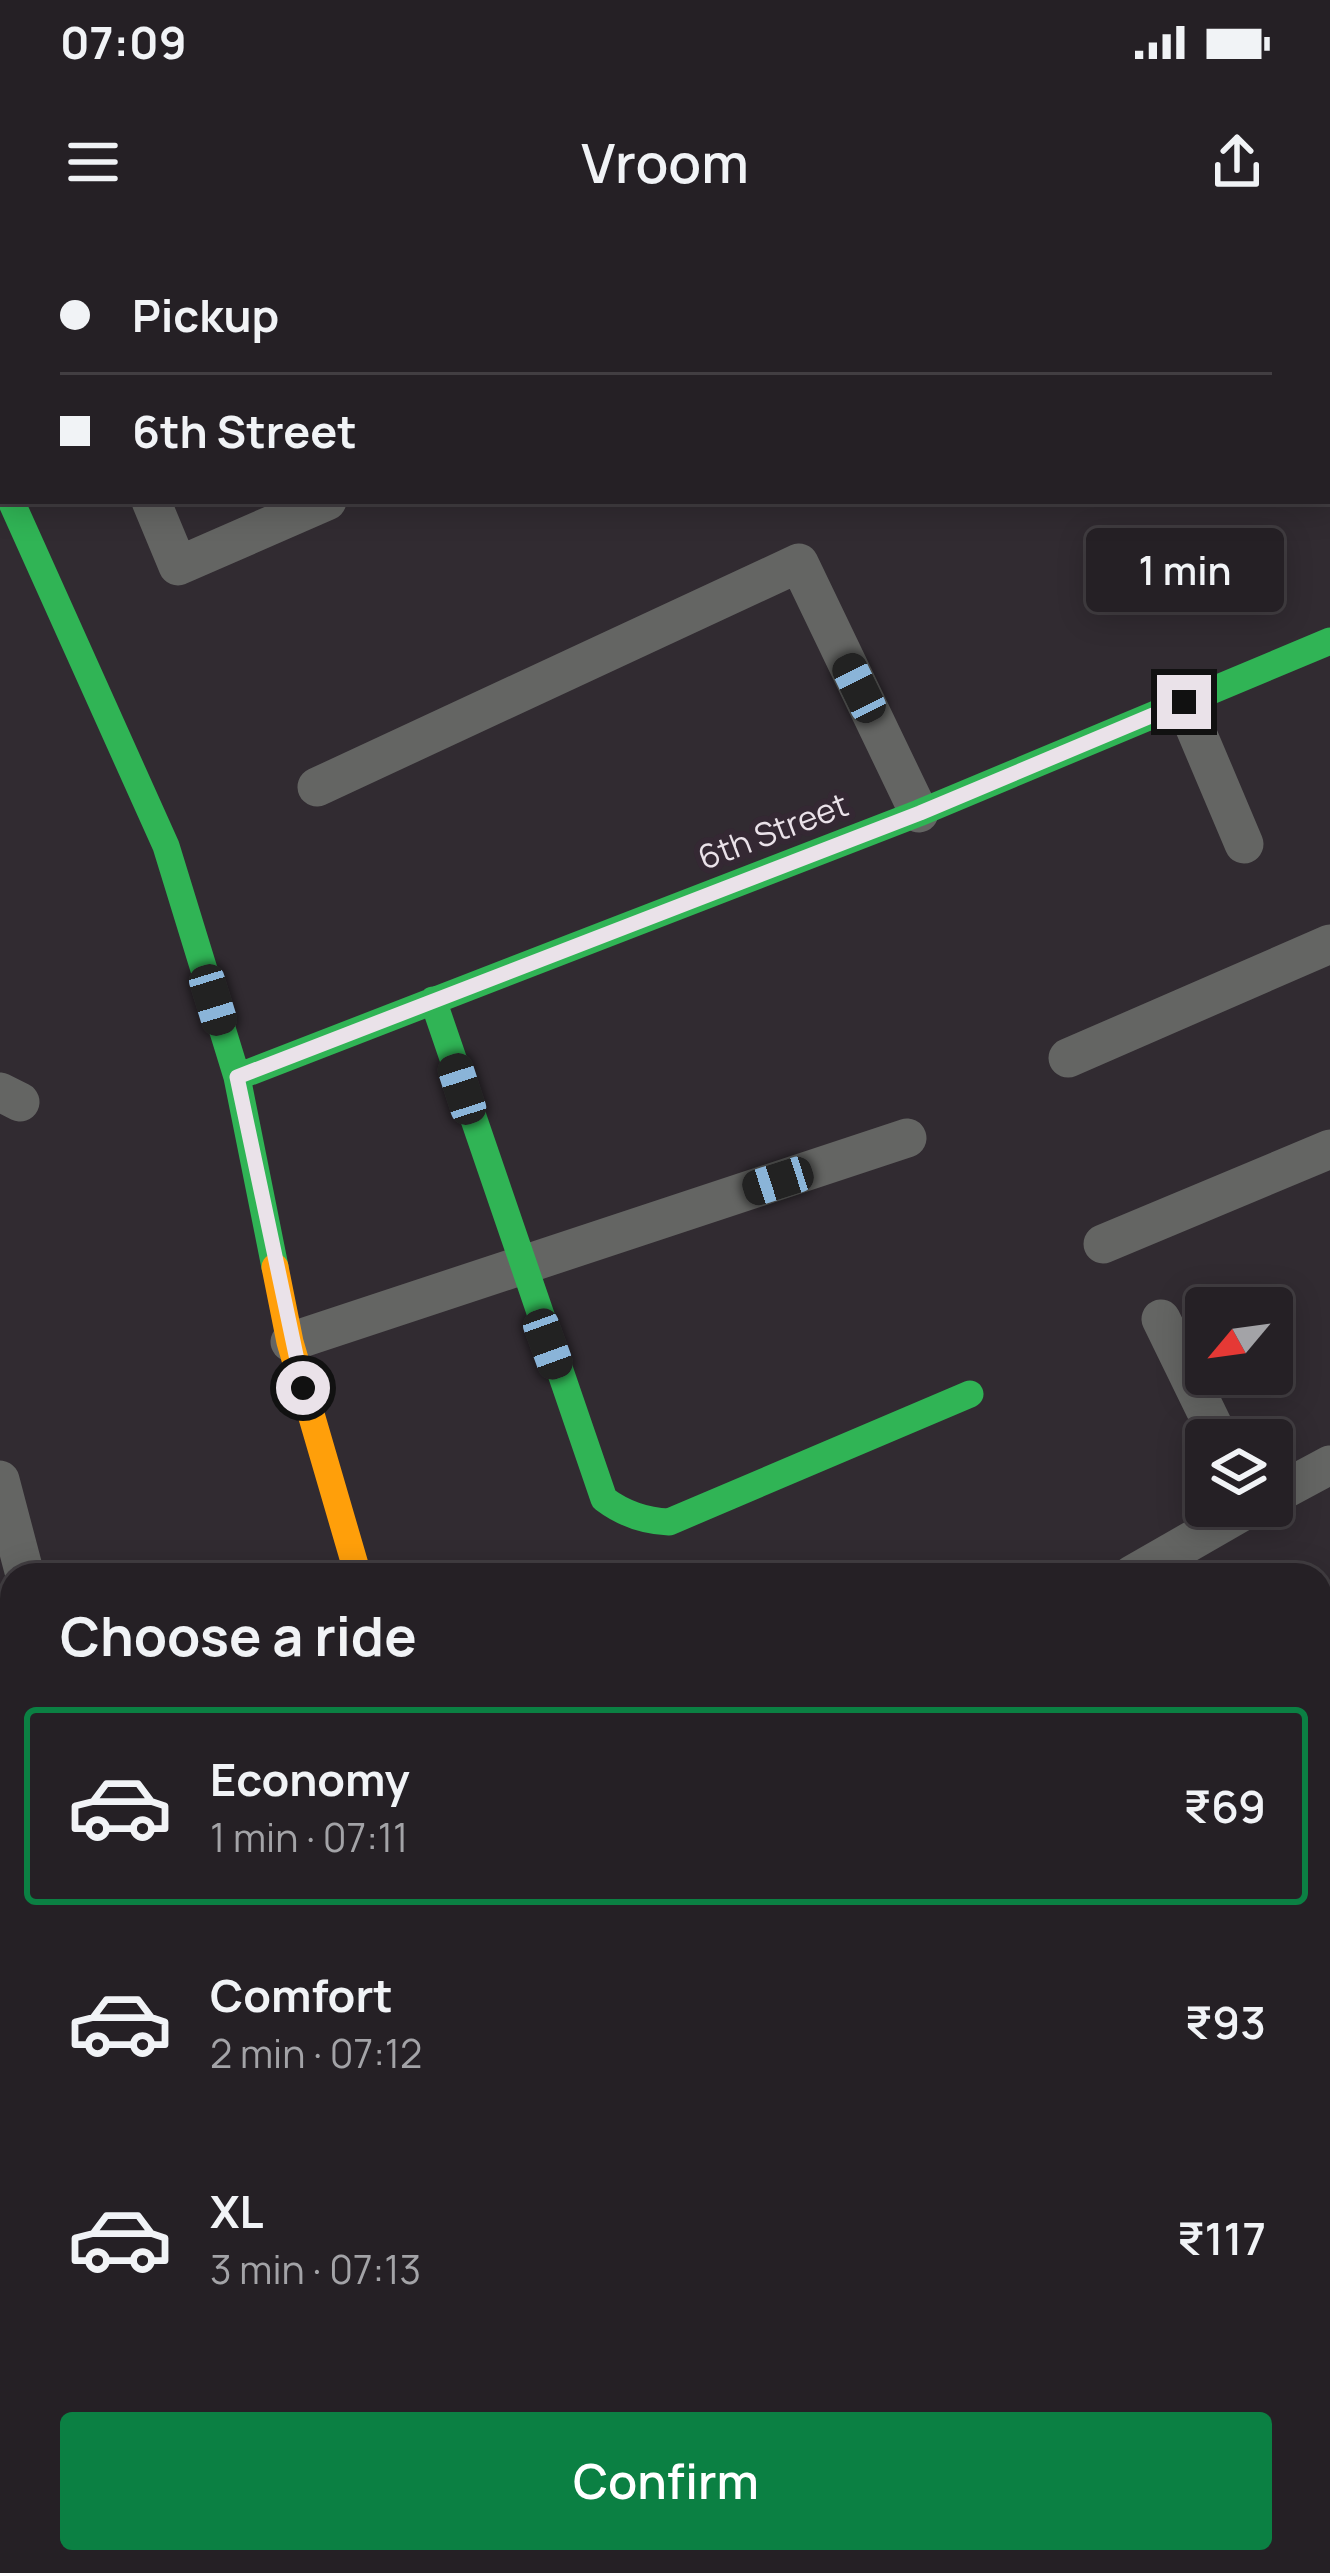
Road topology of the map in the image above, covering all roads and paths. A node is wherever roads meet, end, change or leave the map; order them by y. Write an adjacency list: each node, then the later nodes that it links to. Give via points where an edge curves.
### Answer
1 (12, 504): 12 (street, via 166,846)
2 (152, 504): 3 (street, via 178,566)
3 (320, 504)
4 (1330, 641): 5 (street, 6th Street)
5 (1184, 702): 7 (street, 6th Street); 8 (street)
6 (317, 787): 7 (street, via 799,563)
7 (920, 813): 10 (street, 6th Street)
8 (1244, 844)
9 (1330, 944): 11 (street)
10 (433, 1000): 12 (street, 6th Street); 16 (street)
11 (1068, 1058)
12 (237, 1077): 18 (street)
13 (907, 1138): 16 (street)
14 (1330, 1149): 15 (street)
15 (1103, 1244)
16 (520, 1267): 18 (street); 19 (street, via 604,1499 646,1522 669,1522)
17 (1161, 1319): 20 (street)
18 (290, 1342): 26 (street)
19 (970, 1394)
20 (1210, 1419)
21 (1330, 1465): 22 (street)
22 (1293, 1485)
23 (1, 1489): 25 (street)
24 (1215, 1527): 27 (street)
25 (22, 1563)
26 (354, 1563)
27 (1153, 1563)

